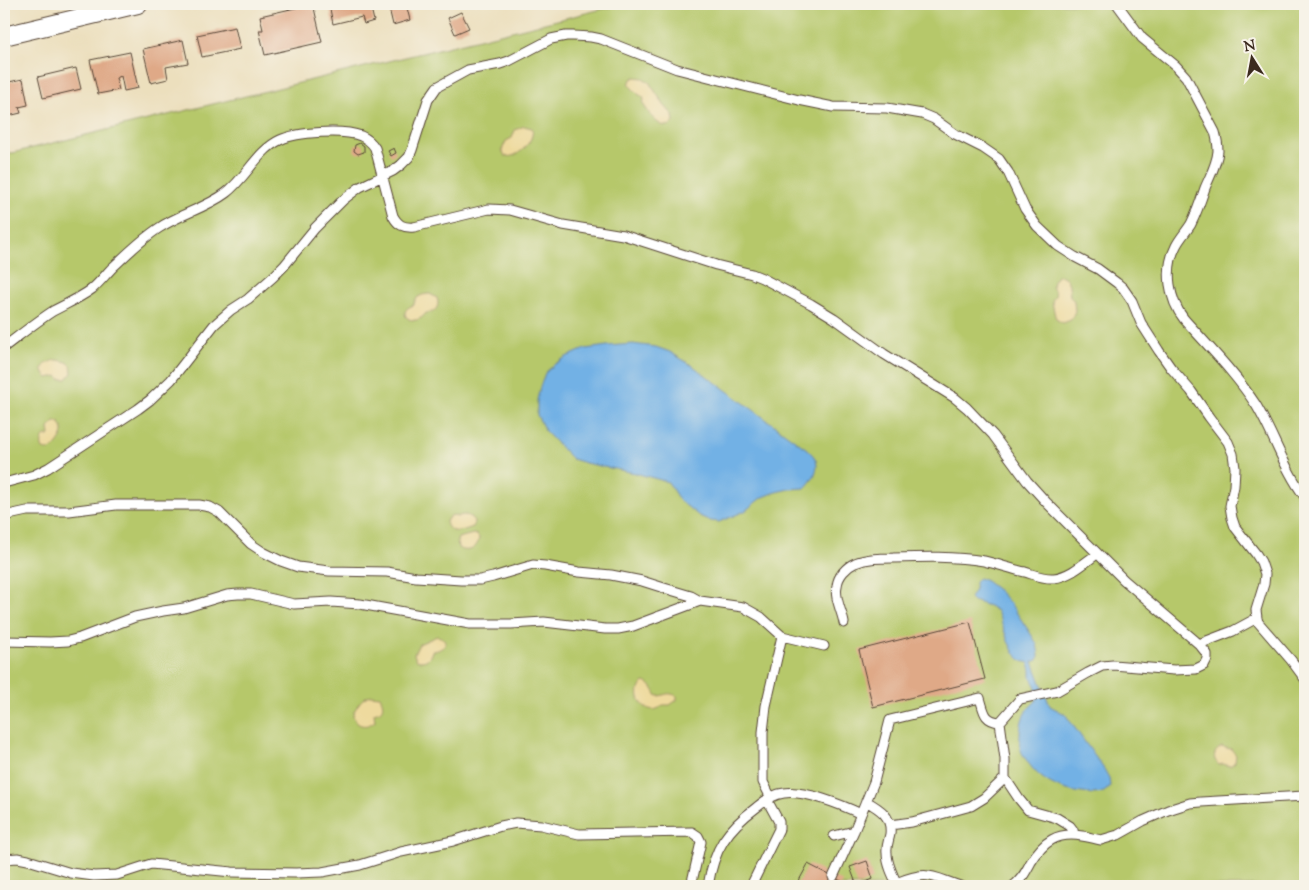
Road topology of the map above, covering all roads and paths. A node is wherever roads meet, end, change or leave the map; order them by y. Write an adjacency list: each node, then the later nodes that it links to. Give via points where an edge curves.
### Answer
1 (138, 4): 3 (street)
2 (1117, 4): 7 (lane, via 1142,38 1186,77 1217,139 1218,152 1193,219 1172,254 1169,280 1177,308 1255,404)
3 (4, 36)
4 (382, 176): 5 (lane, via 375,148 368,139 359,135 316,132 282,139 266,149 228,192 158,228 92,288); 6 (lane, via 343,200 273,277 214,325 175,375 150,400 48,468); 9 (lane, via 393,216 402,226 414,227 489,209 510,210 563,225 623,235 762,278 834,318 962,403 993,435 1036,492); 11 (lane, via 409,156 428,100 438,87 468,70 509,61 544,42 566,36 601,40 677,68 799,100 832,107 902,110 934,119 999,159 1037,226 1064,250 1123,288 1159,351 1224,436 1234,461 1232,518 1261,562 1265,574)
5 (4, 347)
6 (4, 483)
7 (1305, 497)
8 (4, 516): 10 (lane, via 27,511 69,511 116,505 199,505 218,512 263,552 308,569 470,580 539,565 626,577)
9 (1098, 554): 12 (lane, via 1070,573 1048,578 978,560 917,557 866,560 850,566 838,582 837,596); 15 (lane)
10 (700, 601): 13 (lane, via 743,607 761,617); 14 (lane, via 633,626 605,629 544,622 470,624 360,604 294,604 238,594 136,617 68,641)
11 (1257, 618): 15 (lane); 17 (lane)
12 (844, 623)
13 (782, 636): 16 (lane); 21 (lane, via 763,723 763,782)
14 (4, 641)
15 (1199, 644): 18 (lane, via 1206,654 1206,662 1196,669 1107,665 1057,691 1020,699)
16 (824, 646)
17 (1305, 679)
18 (1000, 722): 19 (lane); 22 (lane, via 988,719 980,698 890,720)
19 (1005, 778): 24 (lane, via 971,806); 26 (lane, via 1028,810 1057,818 1070,826)
20 (1305, 796): 26 (lane, via 1201,802 1168,810 1106,840)
21 (769, 799): 23 (lane, via 779,794 798,793 831,801); 32 (lane, via 742,818 723,841 714,860); 33 (lane, via 779,829)
22 (866, 802): 23 (lane); 24 (lane, via 882,811)
23 (861, 814): 25 (lane)
24 (890, 825): 30 (lane, via 887,856)
25 (854, 831): 27 (lane); 29 (lane)
26 (1074, 835): 35 (lane, via 1058,836 1047,842)
27 (834, 836)
28 (4, 859): 31 (lane, via 18,858 94,876 117,874 151,864 232,872 322,872 360,865 501,826 530,823 579,834 692,832 698,836 700,845)
29 (833, 876)
30 (897, 885): 34 (lane, via 918,875)
31 (691, 886)
32 (708, 886)
33 (751, 886)
34 (960, 886)
35 (1013, 886)

